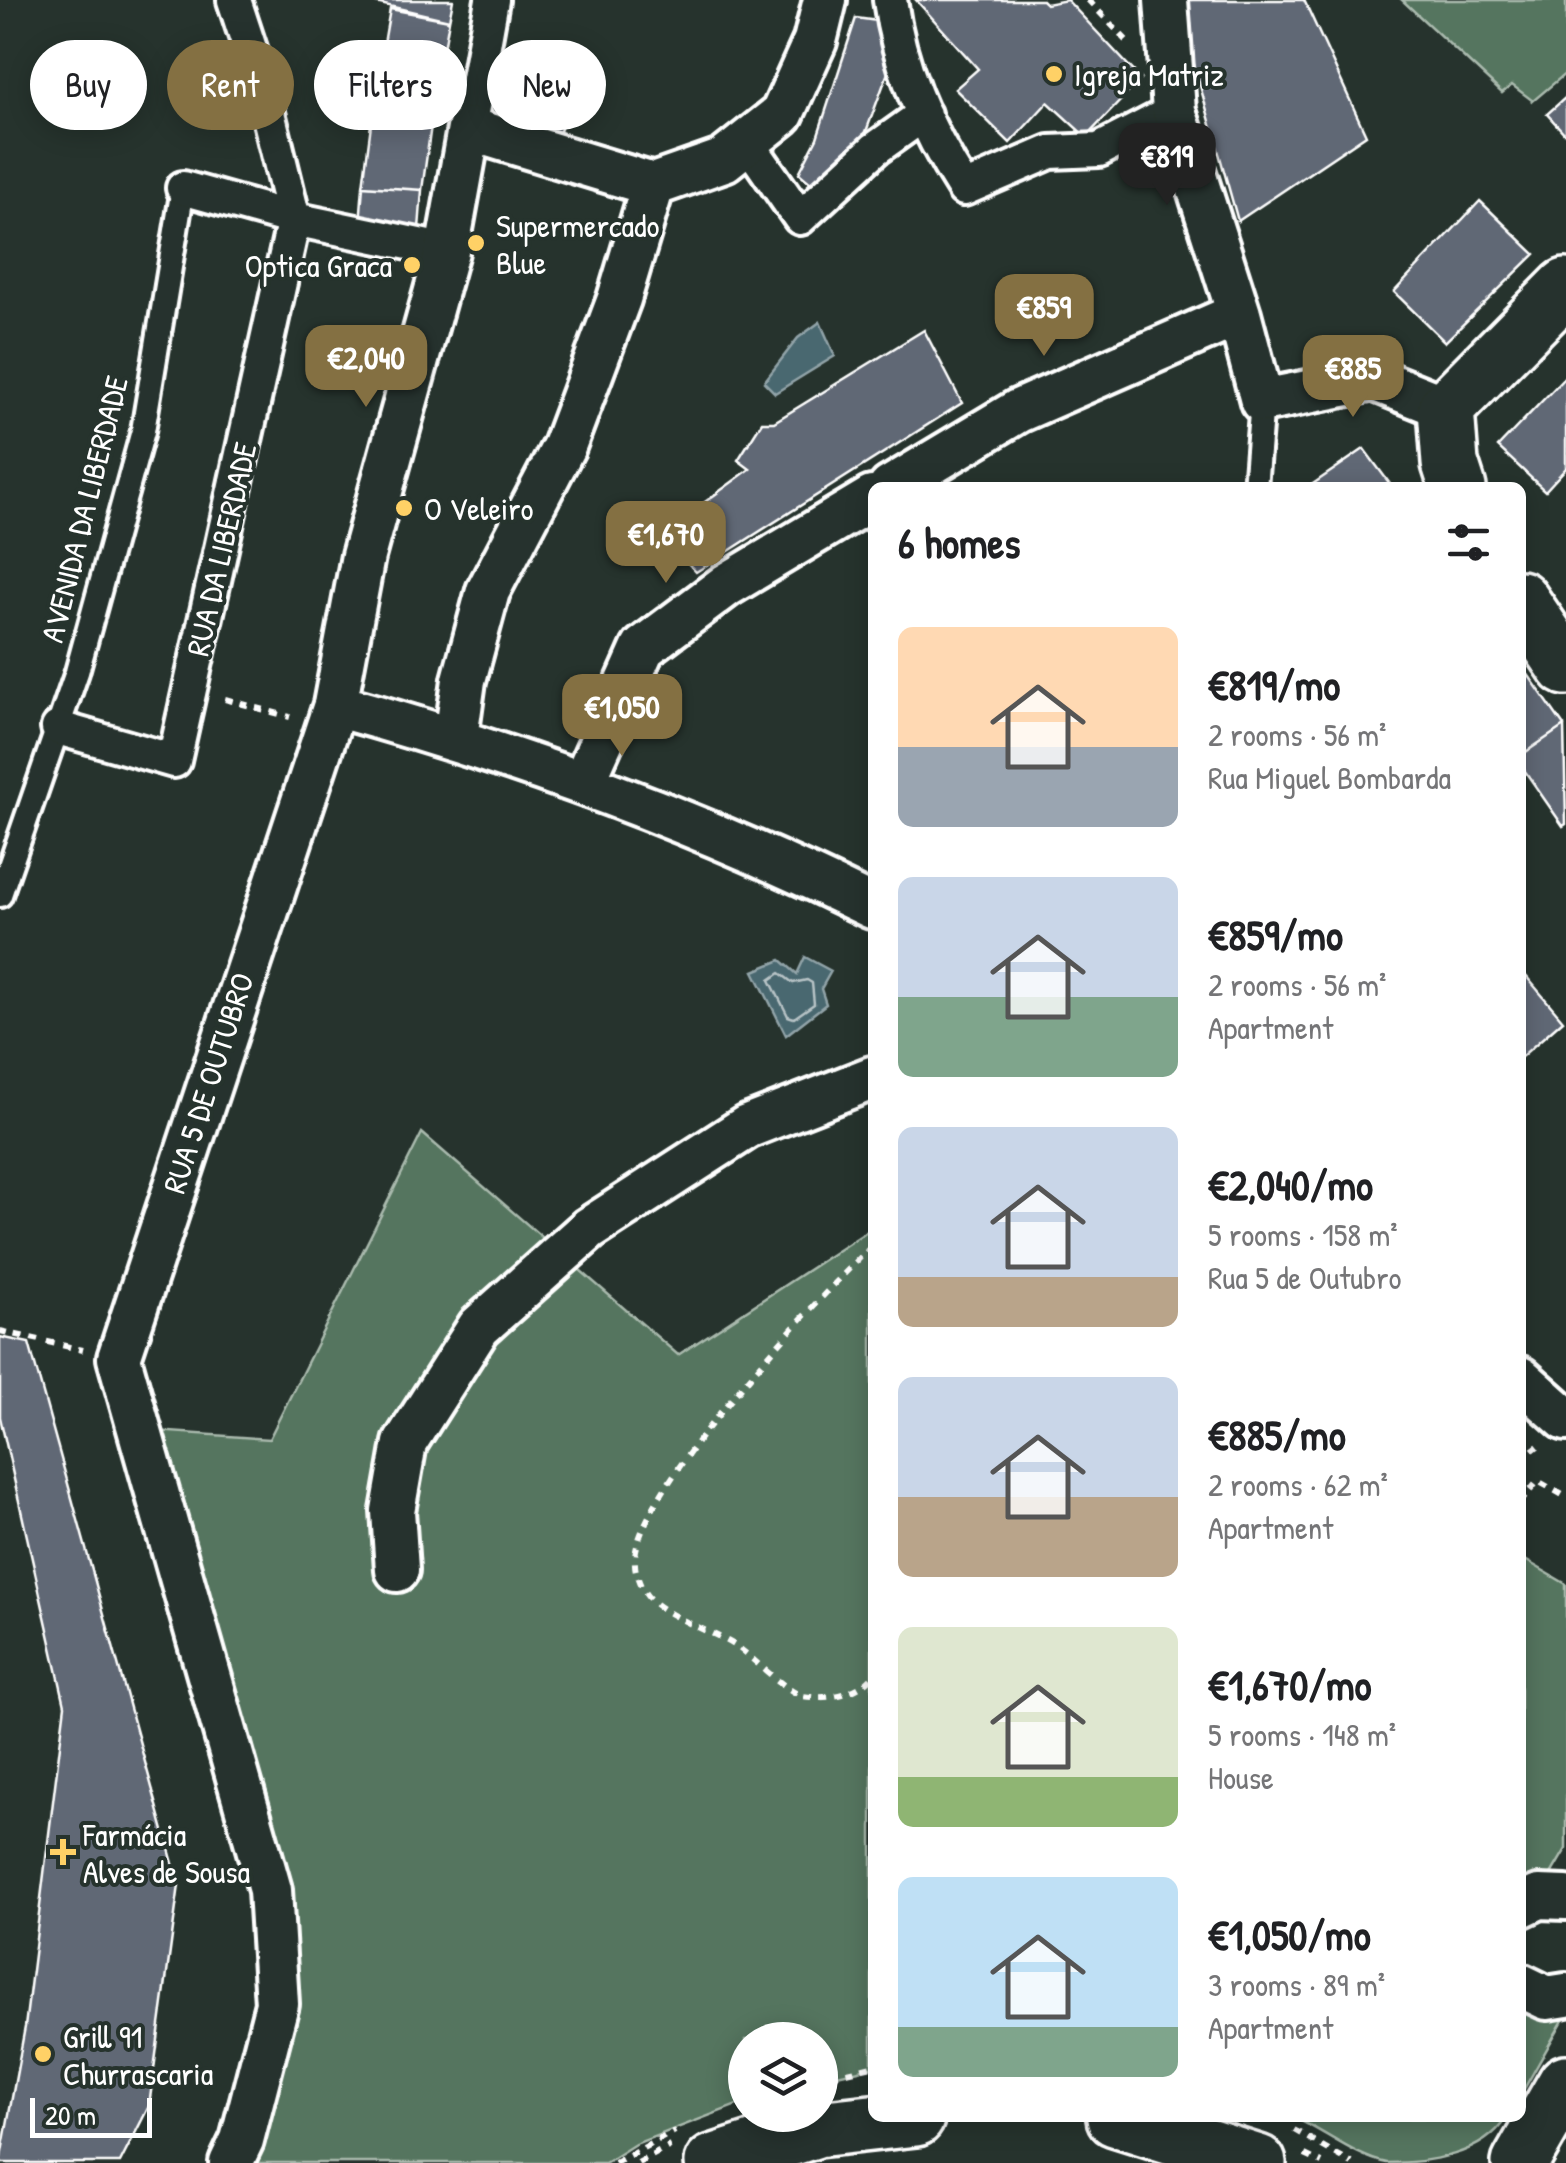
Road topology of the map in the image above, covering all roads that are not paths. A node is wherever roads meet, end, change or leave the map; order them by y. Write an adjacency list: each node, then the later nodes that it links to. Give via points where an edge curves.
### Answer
1 (234, 0): 12 (street)
2 (492, 0): 8 (street, RUA 5 DE OUTUBRO)
3 (826, 0): 9 (street, via 782,114)
4 (890, 0): 7 (street)
5 (1166, 0): 6 (street)
6 (1174, 111): 7 (street, via 1098,150 1050,152 964,188); 15 (street)
7 (924, 114): 9 (street, via 800,218)
8 (469, 128): 10 (street); 13 (street, RUA 5 DE OUTUBRO)
9 (748, 143): 10 (street, via 724,160)
10 (653, 186): 24 (street, via 564,446 488,590)
11 (183, 188): 12 (street); 23 (lane, AVENIDA DA LIBERDADE, via 143,431)
12 (294, 219): 13 (street); 23 (street, RUA DA LIBERDADE, via 174,761)
13 (447, 251): 22 (street, RUA 5 DE OUTUBRO, via 364,556)
14 (1563, 292): 17 (main road)
15 (1239, 314): 16 (street); 18 (street, via 1018,411)
16 (1262, 401): 17 (street, via 1374,379); 19 (lane)
17 (1446, 408): 20 (main road)
18 (900, 482)
19 (1255, 482)
20 (1456, 482)
21 (868, 500): 25 (street, via 727,585 643,648)
22 (330, 716): 24 (street); 40 (street, RUA 5 DE OUTUBRO, via 118,1358 270,1890 277,2004)
23 (58, 728): 26 (lane, AVENIDA DA LIBERDADE)
24 (456, 738): 25 (street)
25 (583, 783): 27 (street, via 766,854)
26 (0, 894)
27 (868, 905)
28 (868, 1080): 31 (street, via 731,1138 589,1229 480,1328 405,1443 392,1511)
29 (1526, 1383): 30 (street)
30 (1566, 1419)
31 (397, 1570)
32 (1566, 1898): 33 (street, via 1539,1896)
33 (1526, 1903)
34 (1526, 1989): 35 (street, via 1546,1998)
35 (1566, 1995)
36 (1566, 2083): 42 (main road)
37 (880, 2122): 41 (main road, via 817,2129)
38 (1136, 2122): 39 (main road)
39 (1258, 2145)
40 (231, 2163)
41 (713, 2163)
42 (1520, 2163)

